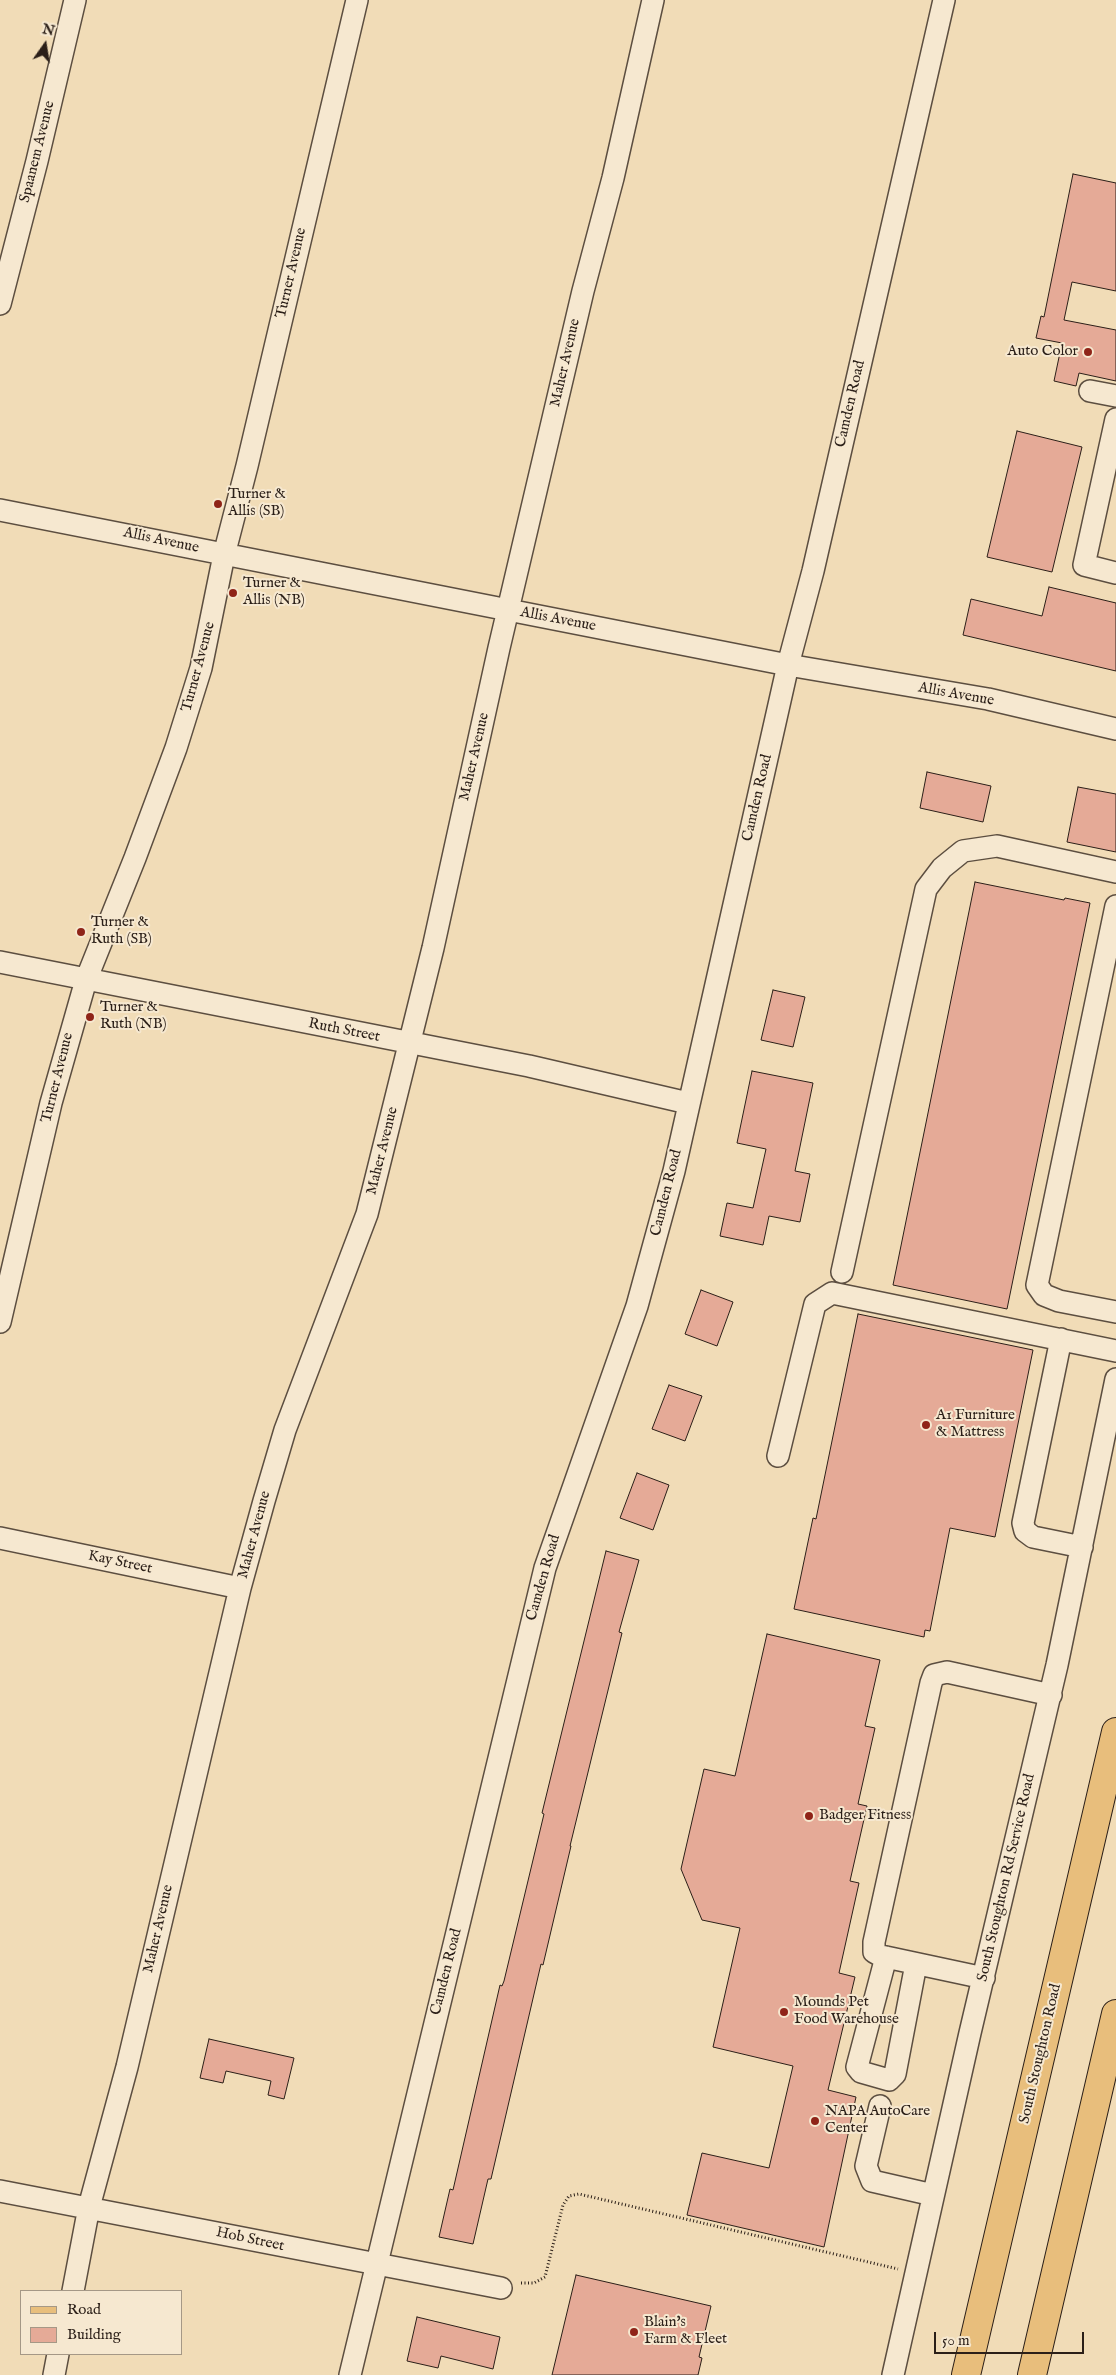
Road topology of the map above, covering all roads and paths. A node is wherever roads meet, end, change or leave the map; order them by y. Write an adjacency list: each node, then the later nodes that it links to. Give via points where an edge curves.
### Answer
1 (75, 0): 5 (street, Spaanem Avenue)
2 (357, 0): 10 (street, Turner Avenue)
3 (653, 0): 12 (street, Maher Avenue)
4 (944, 0): 13 (street, Camden Road, via 813,571)
5 (0, 304)
6 (1090, 391): 7 (street)
7 (1116, 396)
8 (1116, 419): 11 (street, via 1084,565)
9 (0, 510): 10 (street, Allis Avenue)
10 (224, 555): 12 (street, Allis Avenue); 18 (street, Turner Avenue, via 201,668 176,748)
11 (1116, 573)
12 (508, 610): 13 (street, Allis Avenue); 19 (street, Maher Avenue)
13 (788, 665): 14 (street, Allis Avenue, via 988,700); 20 (street, Camden Road)
14 (1116, 729)
15 (1116, 872): 21 (street, via 997,846 963,851 942,868 926,889)
16 (1116, 906): 22 (street, via 1037,1285 1044,1295 1059,1301)
17 (0, 962): 18 (street, Ruth Street)
18 (86, 980): 19 (street, Ruth Street); 23 (street, Turner Avenue, via 51,1103)
19 (410, 1042): 20 (street, Ruth Street); 30 (street, Maher Avenue, via 367,1214 285,1430)
20 (688, 1103): 41 (street, Camden Road, via 674,1171 637,1306 545,1568)
21 (842, 1272)
22 (1116, 1312)
23 (0, 1322)
24 (1061, 1340): 25 (street); 27 (street, via 832,1293 814,1304); 29 (street, via 1023,1523 1025,1531 1033,1537)
25 (1116, 1351)
26 (1116, 1379): 29 (street, South Stoughton Rd Service Road)
27 (778, 1456)
28 (0, 1538): 30 (street, Kay Street)
29 (1082, 1546): 31 (street, South Stoughton Rd Service Road)
30 (240, 1588): 40 (street, Maher Avenue, via 127,2067)
31 (1051, 1695): 33 (street, via 947,1672 934,1675 874,1942 874,1952); 35 (street, South Stoughton Rd Service Road)
32 (1116, 1732): 49 (main road, South Stoughton Road)
33 (886, 1957): 34 (street); 34 (street, via 857,2067 861,2072 889,2080 895,2074)
34 (916, 1964): 35 (street)
35 (984, 1978): 39 (street, South Stoughton Rd Service Road)
36 (1116, 2014): 50 (main road)
37 (880, 2106): 39 (street, via 866,2166 872,2181)
38 (0, 2191): 40 (street, Hob Street)
39 (933, 2195): 42 (street, South Stoughton Rd Service Road)
40 (89, 2207): 41 (street, Hob Street); 44 (street, Maher Avenue)
41 (376, 2263): 43 (street, Hob Street); 47 (street, Camden Road)
42 (915, 2274): 43 (path, via 579,2194 569,2196 563,2205 544,2277 534,2283 509,2282); 48 (street, South Stoughton Rd Service Road)
43 (501, 2288)
44 (73, 2290)
45 (58, 2355): 46 (street)
46 (54, 2375)
47 (350, 2375)
48 (893, 2375)
49 (966, 2375)
50 (1032, 2375)

